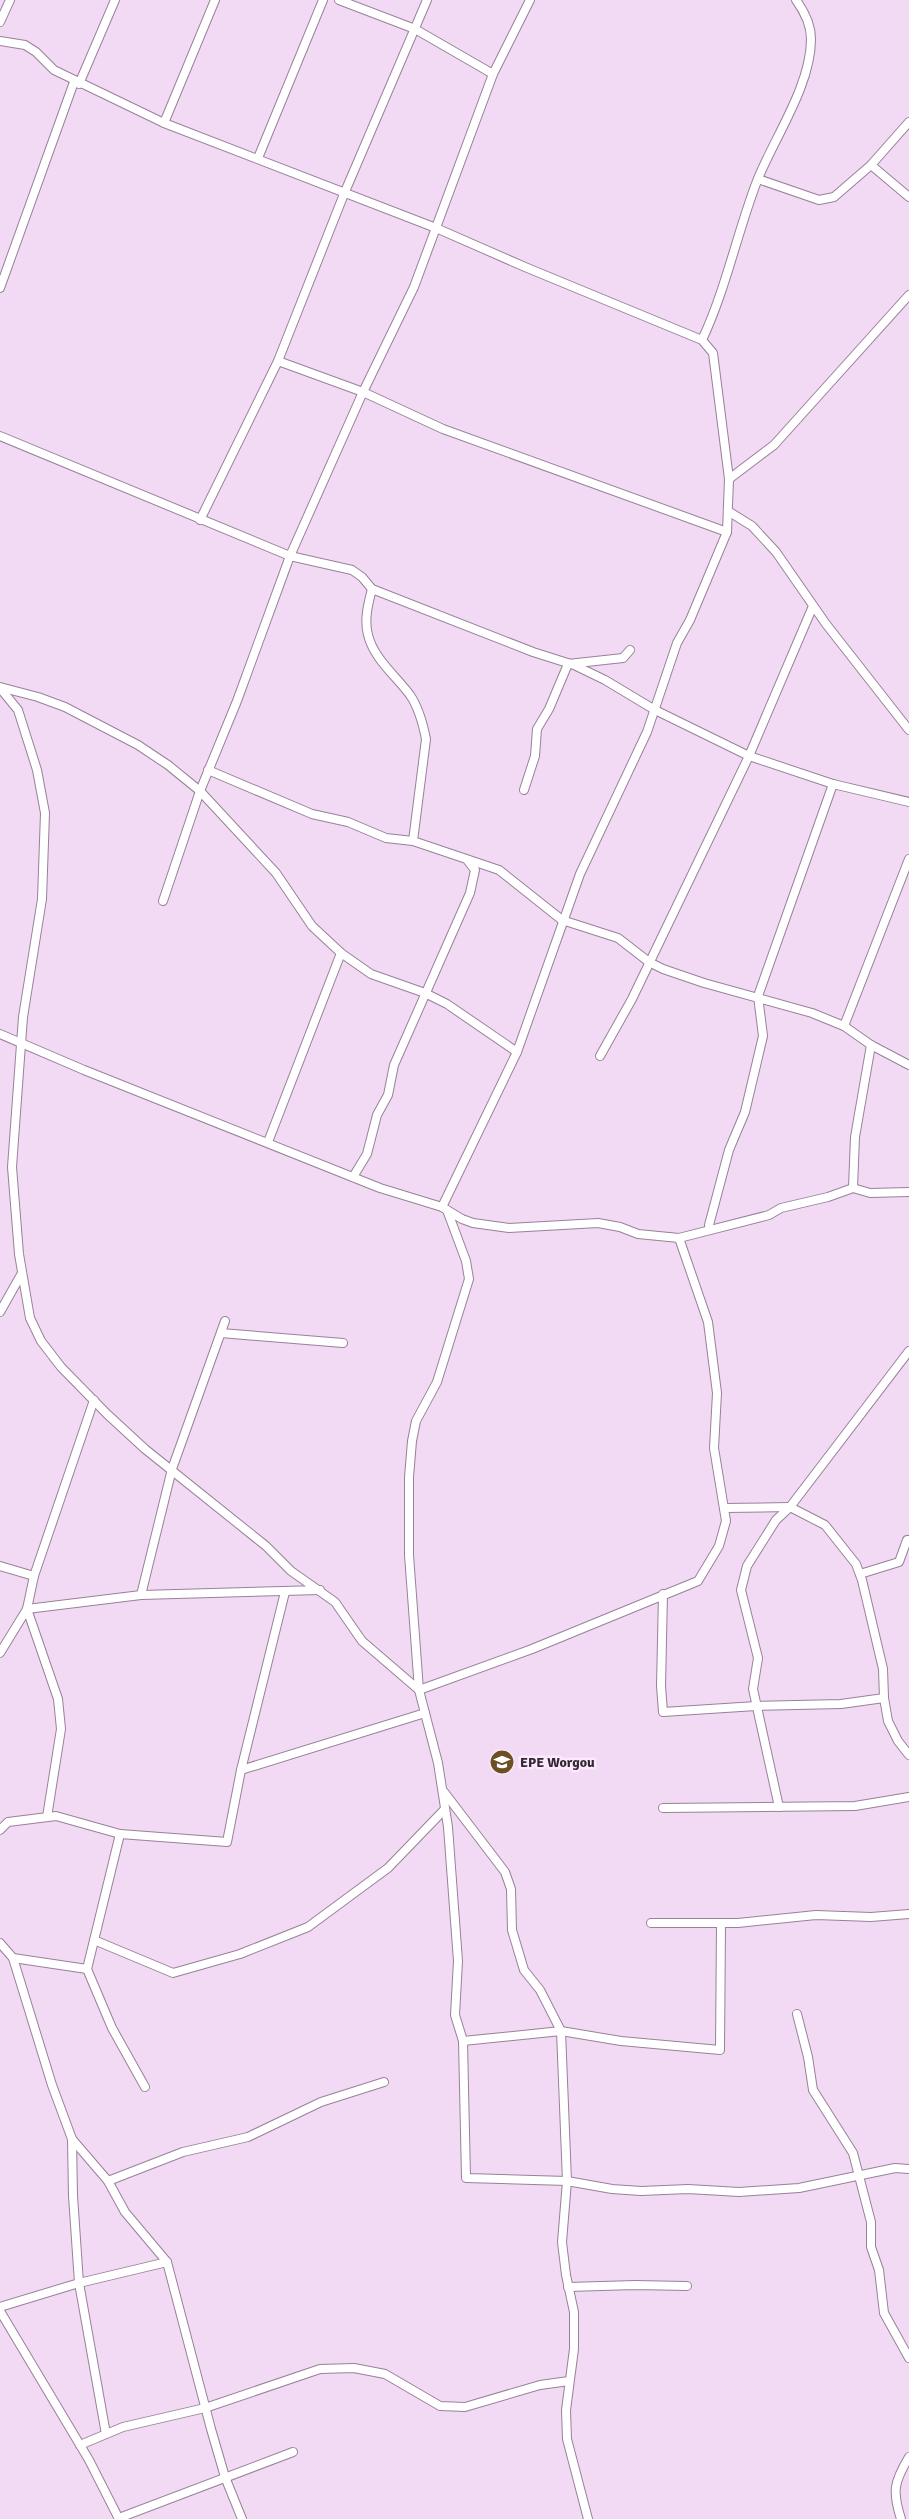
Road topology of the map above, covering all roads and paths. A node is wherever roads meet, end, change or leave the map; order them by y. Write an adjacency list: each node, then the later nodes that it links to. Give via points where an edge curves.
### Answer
1 (10, 0): 9 (street)
2 (115, 0): 13 (street)
3 (215, 0): 15 (street)
4 (323, 0): 16 (street)
5 (339, 0): 10 (street)
6 (427, 0): 10 (street)
7 (530, 0): 12 (street)
8 (796, 0): 18 (street, via 810,30 810,48 796,97)
9 (0, 22)
10 (414, 29): 12 (street); 19 (street)
11 (0, 41): 13 (street, via 25,46 36,52 54,70)
12 (493, 74): 21 (street)
13 (77, 83): 15 (street); 22 (street)
14 (909, 122): 17 (street)
15 (164, 123): 16 (street)
16 (258, 158): 19 (street)
17 (871, 165): 18 (street, via 834,197 819,200); 20 (street)
18 (758, 179): 24 (street, via 738,232 718,302)
19 (344, 194): 21 (street); 25 (street)
20 (909, 197)
21 (436, 228): 24 (street); 26 (street, via 414,287)
22 (0, 288)
23 (909, 295): 28 (street, via 774,445)
24 (702, 340): 28 (street, via 713,352 716,362)
25 (278, 361): 26 (street); 30 (street)
26 (363, 392): 31 (street, via 443,429); 32 (street)
27 (0, 436): 30 (street)
28 (729, 479): 29 (street)
29 (728, 511): 31 (street); 34 (street, via 752,526 776,552)
30 (200, 520): 32 (street)
31 (727, 532): 38 (street, via 677,643)
32 (290, 556): 33 (street, via 352,570); 41 (street)
33 (372, 589): 36 (street); 46 (street, via 367,609 368,634 373,648 411,697 424,725 426,739)
34 (813, 606): 39 (street); 40 (street)
35 (630, 650): 36 (street, via 623,658)
36 (568, 664): 38 (street, via 605,680); 43 (street, via 537,729 535,756)
37 (0, 687): 44 (street, via 38,696 99,724 138,745); 57 (street, via 18,710 37,770 45,813 42,898 23,1017)
38 (655, 710): 40 (street); 50 (street)
39 (909, 730)
40 (749, 756): 42 (street); 52 (street)
41 (208, 770): 44 (street); 46 (street, via 312,814 348,822 386,838)
42 (833, 784): 45 (street); 54 (street)
43 (524, 790)
44 (200, 791): 49 (street); 51 (street, via 276,873 312,926)
45 (909, 802)
46 (413, 841): 48 (street)
47 (909, 859): 55 (street)
48 (468, 861): 50 (street, via 499,870); 53 (street, via 474,870 470,893)
49 (164, 901)
50 (562, 920): 52 (street, via 618,938); 59 (street)
51 (341, 953): 53 (street, via 370,974); 62 (street)
52 (649, 962): 54 (street, via 704,983); 60 (street)
53 (426, 993): 59 (street); 63 (street, via 394,1065 388,1094 377,1115 367,1154)
54 (758, 996): 55 (street, via 812,1012); 67 (street, via 762,1036 745,1112 729,1150)
55 (844, 1026): 58 (street)
56 (0, 1034): 57 (street)
57 (23, 1044): 62 (street); 69 (street, via 12,1167)
58 (871, 1045): 61 (street); 64 (street, via 855,1137)
59 (516, 1052): 66 (street)
60 (600, 1056)
61 (909, 1065)
62 (268, 1142): 63 (street)
63 (353, 1177): 66 (street)
64 (852, 1188): 65 (street, via 870,1193); 67 (street)
65 (909, 1192)
66 (444, 1209): 68 (street, via 462,1219 490,1226 598,1223 638,1234); 89 (street, via 466,1261 469,1279 437,1382 416,1421 410,1456 409,1555)
67 (710, 1230): 68 (street)
68 (679, 1238): 78 (street, via 708,1322 717,1393 714,1448)
69 (22, 1272): 70 (street); 75 (street, via 30,1318 41,1341)
70 (0, 1312)
71 (225, 1321): 72 (street)
72 (221, 1333): 73 (street); 76 (street)
73 (343, 1343)
74 (909, 1351): 77 (street)
75 (94, 1400): 76 (street, via 132,1437); 82 (street)
76 (172, 1469): 83 (street, via 291,1571); 86 (street)
77 (790, 1507): 78 (street); 81 (street, via 825,1525 856,1564); 91 (street, via 776,1520 747,1566 741,1590 758,1658 753,1689)
78 (724, 1508): 85 (street, via 726,1521 719,1546 698,1581)
79 (909, 1540): 81 (street, via 899,1562)
80 (0, 1566): 82 (street)
81 (860, 1574): 90 (street, via 883,1669)
82 (34, 1576): 87 (street)
83 (320, 1590): 84 (street); 89 (street, via 335,1602 362,1641)
84 (285, 1592): 86 (street); 94 (street)
85 (663, 1594): 89 (street, via 532,1649); 91 (street, via 663,1712)
86 (141, 1595): 87 (street)
87 (27, 1609): 88 (street); 100 (street, via 58,1699 61,1729)
88 (0, 1653)
89 (419, 1690): 92 (street)
90 (884, 1698): 91 (street, via 841,1704); 93 (street, via 888,1721)
91 (756, 1706): 97 (street)
92 (425, 1713): 94 (street); 95 (street)
93 (909, 1755)
94 (241, 1770): 102 (street, via 227,1842)
95 (442, 1790): 99 (street); 111 (street, via 505,1872 511,1889 512,1930 524,1970 540,1990)
96 (909, 1797): 97 (street, via 855,1806)
97 (779, 1807): 98 (street)
98 (663, 1808)
99 (445, 1809): 106 (street, via 388,1868 308,1927 240,1954 173,1973); 112 (street, via 458,1961 455,2015)
100 (47, 1817): 101 (street, via 8,1822); 102 (street, via 56,1816)
101 (0, 1830)
102 (120, 1834): 106 (street)
103 (909, 1914): 105 (street, via 871,1917 816,1915)
104 (651, 1923): 105 (street)
105 (720, 1924): 111 (street, via 720,2050)
106 (94, 1940): 109 (street)
107 (0, 1943): 108 (street)
108 (13, 1958): 109 (street); 115 (street)
109 (87, 1969): 114 (street, via 112,2028)
110 (797, 2014): 117 (street, via 813,2090 845,2138)
111 (561, 2031): 112 (street); 119 (street)
112 (463, 2041): 119 (street, via 466,2178)
113 (384, 2082): 118 (street, via 321,2102 248,2138 183,2152)
114 (145, 2087)
115 (72, 2139): 118 (street); 121 (street)
116 (909, 2169): 117 (street, via 895,2168)
117 (860, 2176): 119 (street, via 799,2188 738,2192 631,2190); 126 (street, via 884,2313)
118 (108, 2181): 120 (street, via 125,2212)
119 (567, 2181): 123 (street, via 562,2242)
120 (167, 2262): 121 (street); 128 (street)
121 (79, 2283): 124 (street); 129 (street)
122 (687, 2286): 123 (street)
123 (568, 2287): 127 (street, via 574,2312 574,2349)
124 (0, 2307)
125 (0, 2311): 130 (street)
126 (909, 2358)
127 (569, 2381): 128 (street, via 540,2385 465,2407 440,2406 385,2374 354,2368 320,2369); 136 (street, via 567,2440)
128 (205, 2408): 129 (street); 133 (street)
129 (106, 2434): 130 (street)
130 (80, 2445): 134 (street)
131 (292, 2452): 133 (street)
132 (909, 2457): 137 (street, via 896,2478 895,2502)
133 (225, 2477): 134 (street); 135 (street)
134 (119, 2519)
135 (242, 2519)
136 (588, 2519)
137 (901, 2519)

